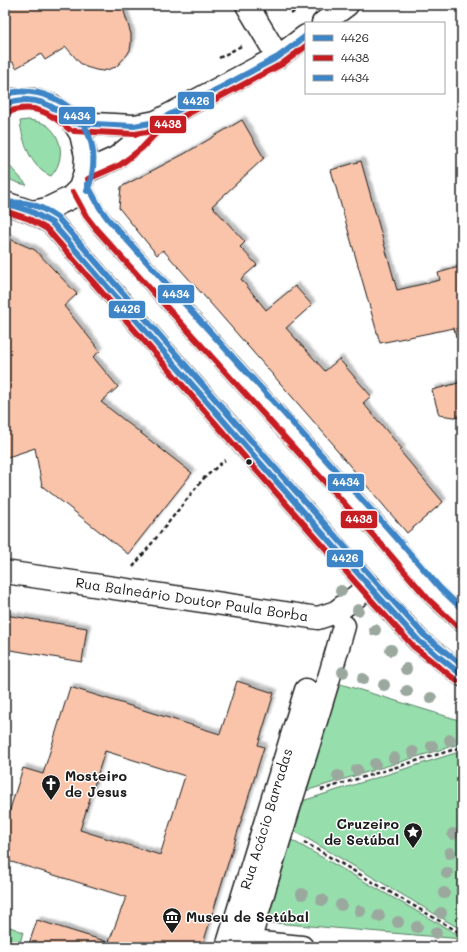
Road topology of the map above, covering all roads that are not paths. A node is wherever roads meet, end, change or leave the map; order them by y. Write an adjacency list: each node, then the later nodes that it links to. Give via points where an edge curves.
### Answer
1 (247, 5): 5 (main road)
2 (347, 5): 3 (main road)
3 (324, 22)
4 (305, 37): 5 (main road)
5 (278, 57): 7 (main road)
6 (6, 102): 8 (main road, via 34,100 53,106)
7 (156, 122): 8 (main road, via 134,126); 9 (main road, via 116,158)
8 (74, 123): 9 (main road, via 86,156)
9 (83, 180): 10 (main road, via 70,198 60,204 47,209); 13 (main road, via 93,212 102,224 434,594)
10 (16, 209): 12 (main road, via 52,223)
11 (5, 572): 12 (main road, Rua Balneário Doutor Paula Borba, via 318,618 336,612)
12 (370, 586): 15 (main road, via 419,641)
13 (462, 620)
14 (344, 626): 17 (main road)
15 (462, 675)
16 (306, 690): 18 (main road, Rua Acácio Barradas)
17 (249, 944): 19 (main road)
18 (227, 947)
19 (302, 947)

